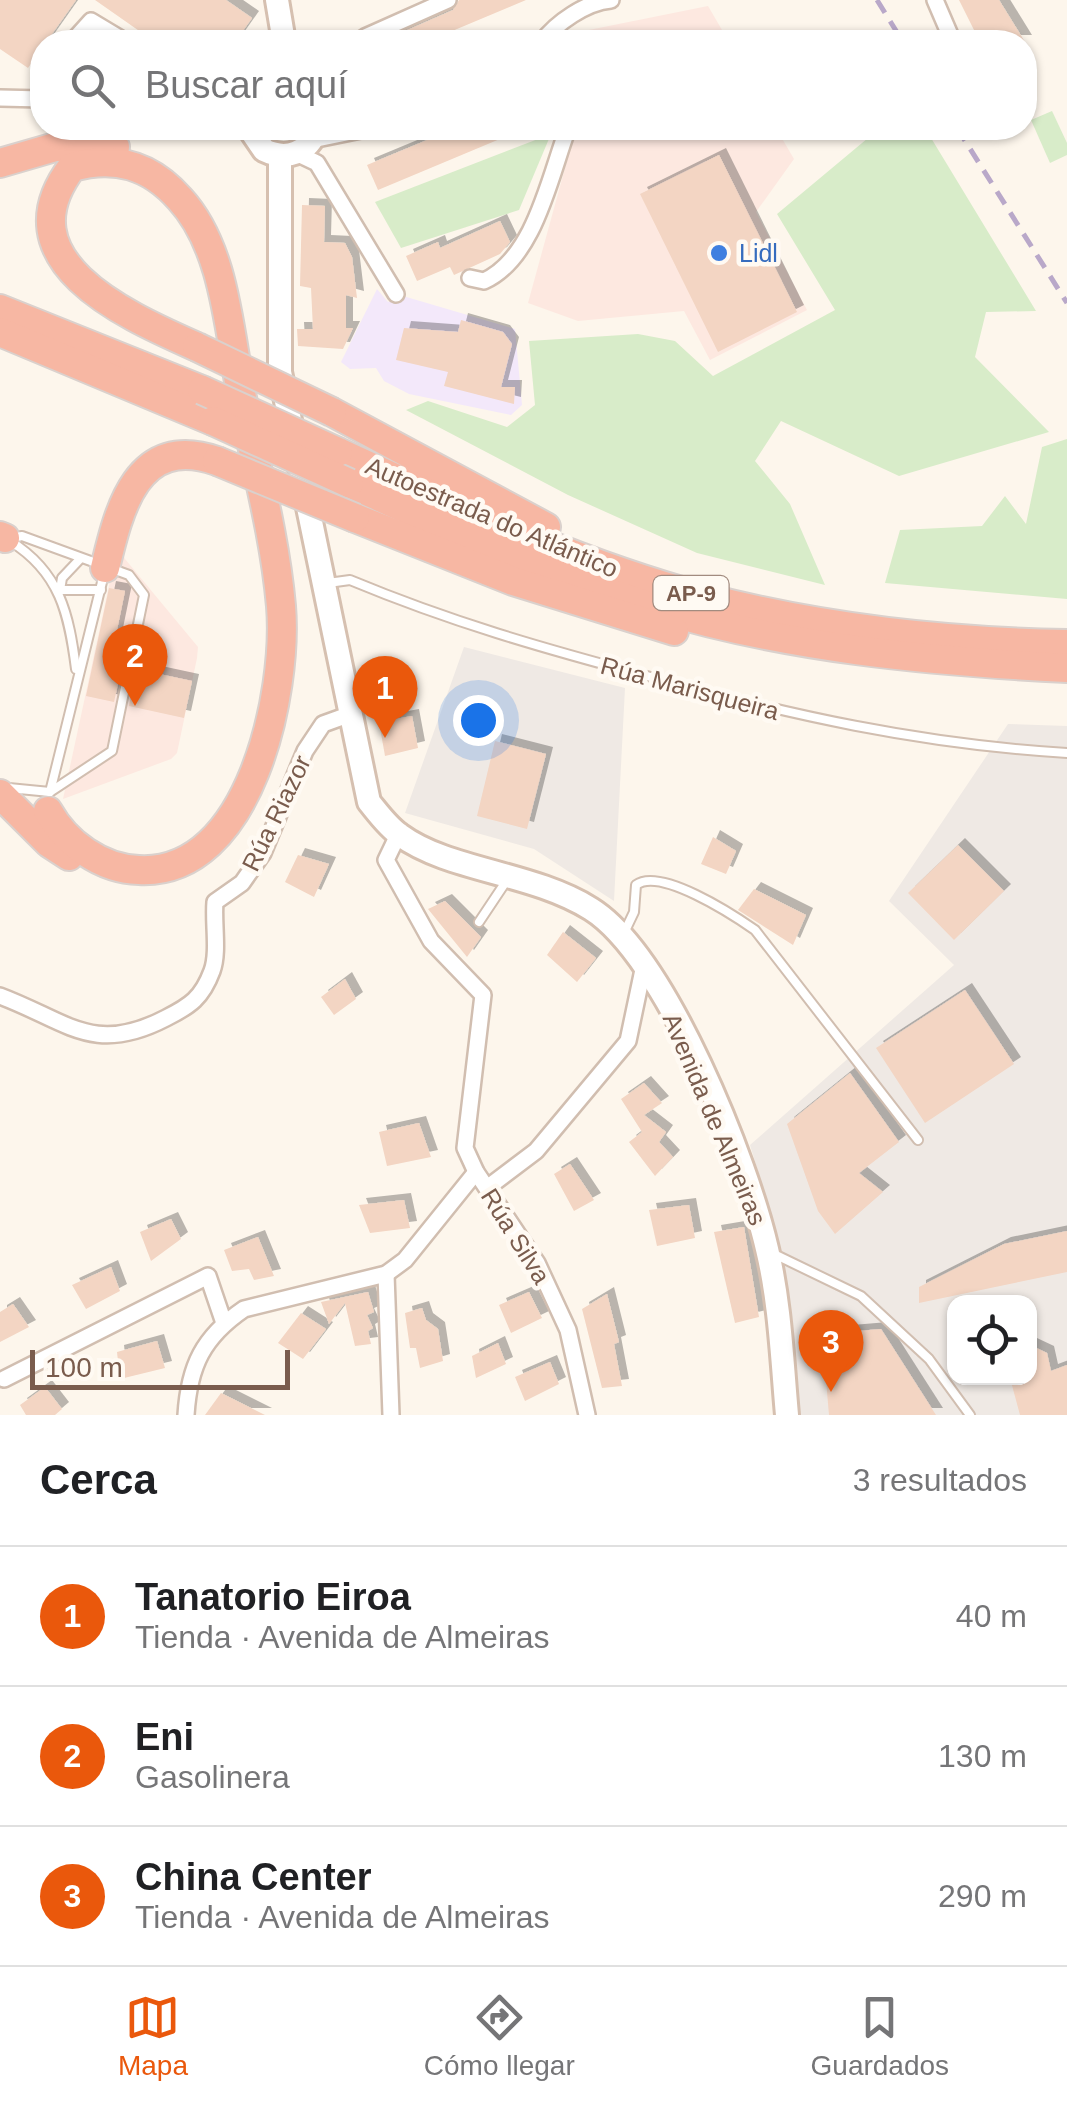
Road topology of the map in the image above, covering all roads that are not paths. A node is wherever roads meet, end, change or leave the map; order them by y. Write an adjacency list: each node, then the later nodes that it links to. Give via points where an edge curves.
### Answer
1 (277, 0): 10 (main road)
2 (448, 0): 11 (street)
3 (566, 0): 7 (street)
4 (611, 0): 6 (street)
5 (935, 0): 13 (street)
6 (600, 1): 7 (street)
7 (571, 17): 12 (street)
8 (83, 30): 9 (street, via 91,21)
9 (106, 30)
10 (282, 30)
11 (381, 30)
12 (552, 30)
13 (948, 30)
14 (30, 95): 15 (street)
15 (0, 98)
16 (257, 140): 18 (main road, via 264,150)
17 (564, 140): 20 (street, via 511,262 484,282)
18 (308, 146): 21 (street); 27 (main road, Avenida de Almeiras, via 280,372)
19 (0, 163): 39 (highway, via 55,148 128,149 153,159 200,202 229,267 296,620 292,682 267,778 249,819 216,856 192,873 143,886 94,872)
20 (470, 278)
21 (396, 294)
22 (0, 309): 25 (highway, Autoestrada do Atlántico / AP-9, bridge)
23 (0, 332): 30 (highway, Autoestrada do Atlántico / AP-9, bridge, via 548,569 654,607)
24 (3, 537): 26 (lane, via 22,536); 28 (lane, via 42,564)
25 (610, 568): 29 (highway, Autoestrada do Atlántico / AP-9, via 777,613 938,636); 37 (highway, bridge, via 576,543 332,412 196,347 88,298 50,265 41,244 44,200 72,168 116,161 161,180 182,200 212,253 276,570 282,639 253,777 225,831 203,849 159,870 112,865 72,844)
26 (96, 572): 28 (lane); 28 (lane, via 62,578); 30 (highway, bridge, via 121,503 150,468 186,454 218,461 513,581 656,627 778,652); 32 (lane); 37 (lane, via 130,575 144,595 112,751)
27 (323, 583): 33 (main road, Avenida de Almeiras); 34 (lane, Rúa Marisqueira, via 350,580 504,639 808,720 931,741)
28 (60, 590): 32 (lane)
29 (1067, 644)
30 (845, 648): 31 (highway, Autoestrada do Atlántico / AP-9)
31 (1067, 668)
32 (77, 673): 37 (lane)
33 (348, 715): 38 (main road, Avenida de Almeiras, via 369,802); 44 (street, Rúa Riazor, via 324,724 263,853 242,883 215,902 214,967 197,1002 114,1038 79,1032)
34 (1067, 753)
35 (0, 784): 37 (lane)
36 (0, 794): 39 (highway)
37 (49, 802): 39 (highway)
38 (398, 834): 40 (main road, Avenida de Almeiras, via 428,850); 46 (street, via 386,860 431,941 483,995 465,1148)
39 (49, 842)
40 (512, 873): 41 (lane); 42 (main road, Avenida de Almeiras, via 593,910)
41 (479, 922)
42 (623, 934): 43 (main road, Avenida de Almeiras); 45 (lane, via 636,885 644,878 723,908 755,930)
43 (644, 965): 47 (street, via 628,1041 536,1152); 48 (main road, Avenida de Almeiras, via 721,1119)
44 (0, 996)
45 (918, 1140)
46 (476, 1172): 47 (street, Rúa Silva); 49 (street)
47 (487, 1188): 54 (street, Rúa Silva, via 537,1262 568,1330)
48 (768, 1250): 55 (main road, Avenida de Almeiras); 56 (lane, via 861,1296 929,1358)
49 (386, 1274): 50 (street, via 244,1309); 53 (street)
50 (224, 1322): 51 (street, via 208,1276); 52 (street, via 201,1347 188,1382)
51 (4, 1379)
52 (186, 1415)
53 (391, 1415)
54 (587, 1415)
55 (787, 1415)
56 (970, 1415)

